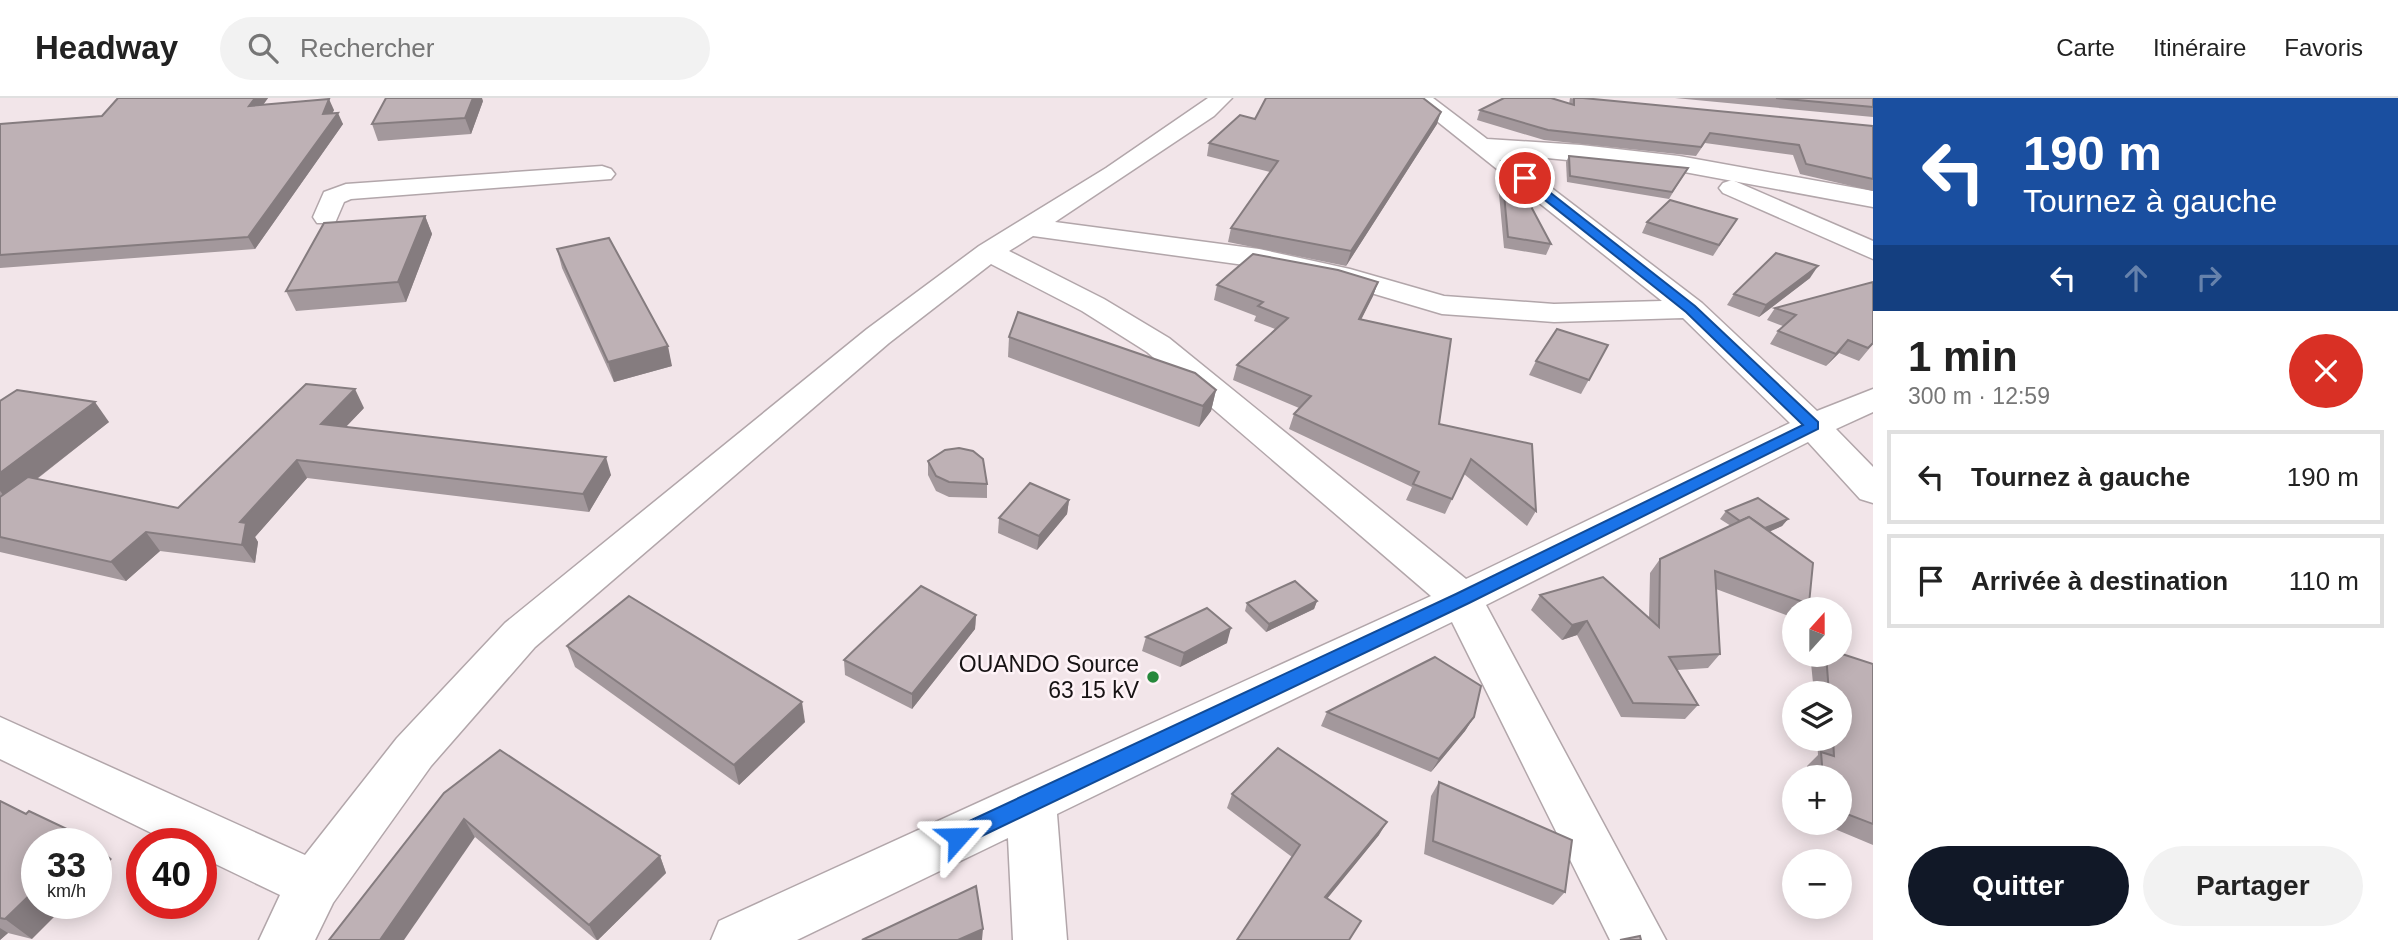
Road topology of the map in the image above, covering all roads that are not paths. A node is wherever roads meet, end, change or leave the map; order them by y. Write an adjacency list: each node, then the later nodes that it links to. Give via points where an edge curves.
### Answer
1 (1221, 98): 8 (street, via 1115,173)
2 (1419, 98): 3 (street)
3 (1483, 146): 4 (street); 11 (street)
4 (1651, 159): 6 (street); 9 (street, via 1702,176)
5 (602, 174): 7 (street, via 346,192 333,198)
6 (1873, 199)
7 (326, 217)
8 (1027, 227): 10 (street); 11 (street, via 1259,258 1340,275 1443,305 1555,313)
9 (1873, 251)
10 (989, 252): 15 (street, via 1093,305 1158,345); 18 (street, via 877,335 520,635 414,752)
11 (1691, 309): 13 (street)
12 (1873, 399): 13 (street)
13 (1812, 426): 14 (street); 15 (street)
14 (1873, 490)
15 (1462, 599): 17 (street); 22 (street)
16 (0, 737): 18 (street)
17 (1031, 803): 20 (street); 21 (street)
18 (314, 885): 19 (street)
19 (286, 940)
20 (738, 940)
21 (1040, 940)
22 (1639, 940)

